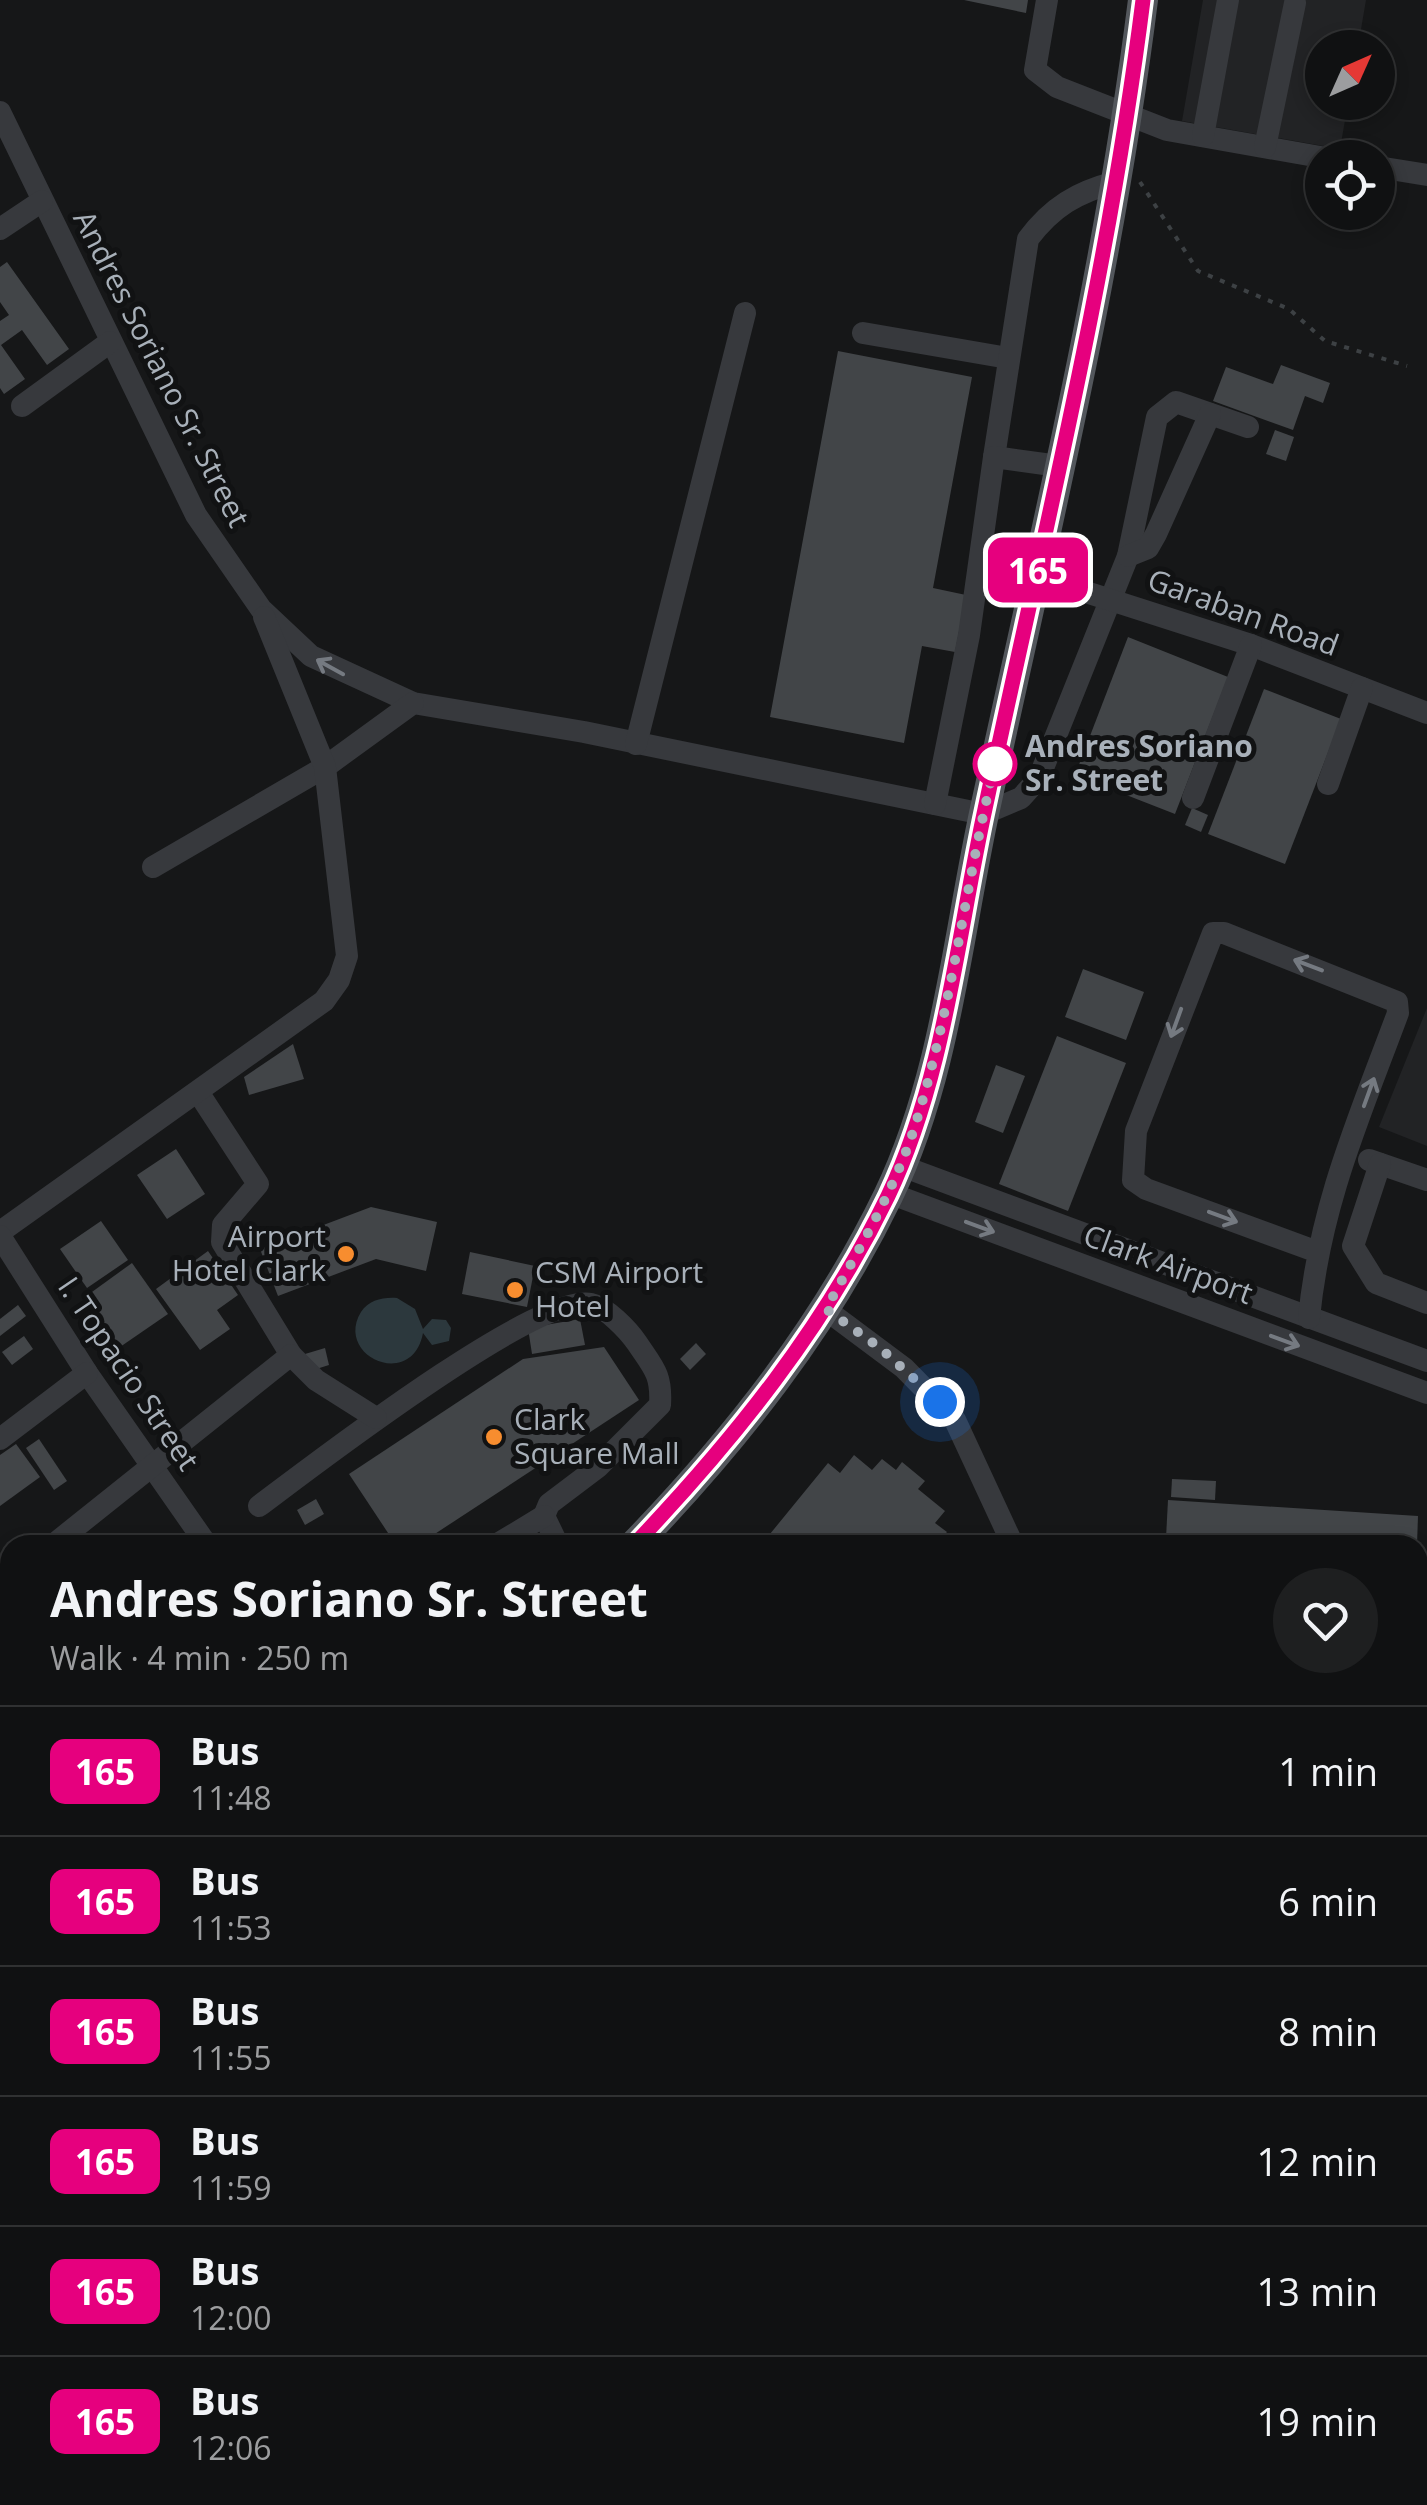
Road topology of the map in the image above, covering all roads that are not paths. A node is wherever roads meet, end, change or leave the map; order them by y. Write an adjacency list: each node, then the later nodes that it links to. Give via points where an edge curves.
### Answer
1 (1047, 0): 6 (street, via 1036,70 1041,78)
2 (1143, 0): 6 (main road)
3 (1228, 0): 7 (street)
4 (1295, 3): 8 (street)
5 (0, 112): 13 (street, Andres Soriano Sr. Street)
6 (1129, 112): 7 (street, via 1166,130); 11 (main road)
7 (1204, 136): 8 (street)
8 (1265, 147): 9 (street)
9 (1305, 154)
10 (1395, 169): 12 (street)
11 (1118, 171): 18 (street, via 1048,212 1028,239); 23 (main road)
12 (1427, 175)
13 (42, 201): 14 (street); 17 (street, Andres Soriano Sr. Street)
14 (0, 229)
15 (745, 313): 32 (street)
16 (863, 333): 18 (street)
17 (110, 342): 19 (street); 27 (street, Andres Soriano Sr. Street, via 196,515)
18 (1008, 358): 22 (street)
19 (22, 406)
20 (1210, 414): 21 (street); 24 (street, via 1148,548); 24 (street, via 1176,402 1157,417)
21 (1248, 428)
22 (994, 457): 23 (street); 36 (street, via 969,635)
23 (1059, 466): 25 (main road)
24 (1128, 556): 26 (street)
25 (1036, 576): 26 (street, Garaban Road); 37 (main road)
26 (1112, 598): 28 (street, Garaban Road); 37 (street, via 1039,778 1021,798)
27 (261, 609): 30 (street, Andres Soriano Sr. Street, one-way to 27, via 310,656); 33 (street)
28 (1251, 645): 29 (street, Garaban Road); 35 (street)
29 (1362, 688): 31 (street, Garaban Road); 34 (street)
30 (413, 703): 32 (street, Andres Soriano Sr. Street); 33 (street)
31 (1427, 714)
32 (636, 744): 36 (street, Andres Soriano Sr. Street)
33 (325, 767): 38 (street); 39 (street, via 346,956 340,980 324,1000)
34 (1328, 784)
35 (1193, 798)
36 (935, 804): 37 (street, Andres Soriano Sr. Street)
37 (984, 814): 42 (main road, via 946,1009)
38 (153, 868)
39 (198, 1092): 44 (street); 50 (street, via 258,1184 223,1224 222,1242)
40 (1346, 1152): 41 (street); 45 (street); 45 (street, one-way to 45, via 1397,1002 1213,933 1136,1131 1133,1180)
41 (1380, 1164): 43 (street); 46 (street, via 1353,1246 1376,1283)
42 (894, 1180): 47 (main road); 48 (street, Clark Airport); 49 (street, Clark Airport, one-way to 49)
43 (1427, 1180)
44 (0, 1234): 52 (street, I. Topacio Street)
45 (1315, 1251): 48 (street)
46 (1427, 1304)
47 (826, 1309): 61 (main road, via 758,1408); 62 (street, via 904,1368 955,1420)
48 (1320, 1322): 49 (street); 51 (street, Clark Airport)
49 (1322, 1354): 53 (street, Clark Airport)
50 (291, 1355): 54 (street, via 316,1380); 56 (street)
51 (1427, 1360)
52 (87, 1373): 55 (street); 56 (street, I. Topacio Street)
53 (1427, 1392)
54 (376, 1418): 57 (street); 58 (street, via 520,1328 566,1304 593,1304 629,1331 662,1381 660,1404 598,1467 548,1504)
55 (0, 1439)
56 (156, 1466): 59 (street); 60 (street, I. Topacio Street)
57 (259, 1506)
58 (550, 1531)
59 (66, 1535)
60 (201, 1535)
61 (643, 1535)
62 (1008, 1535)

